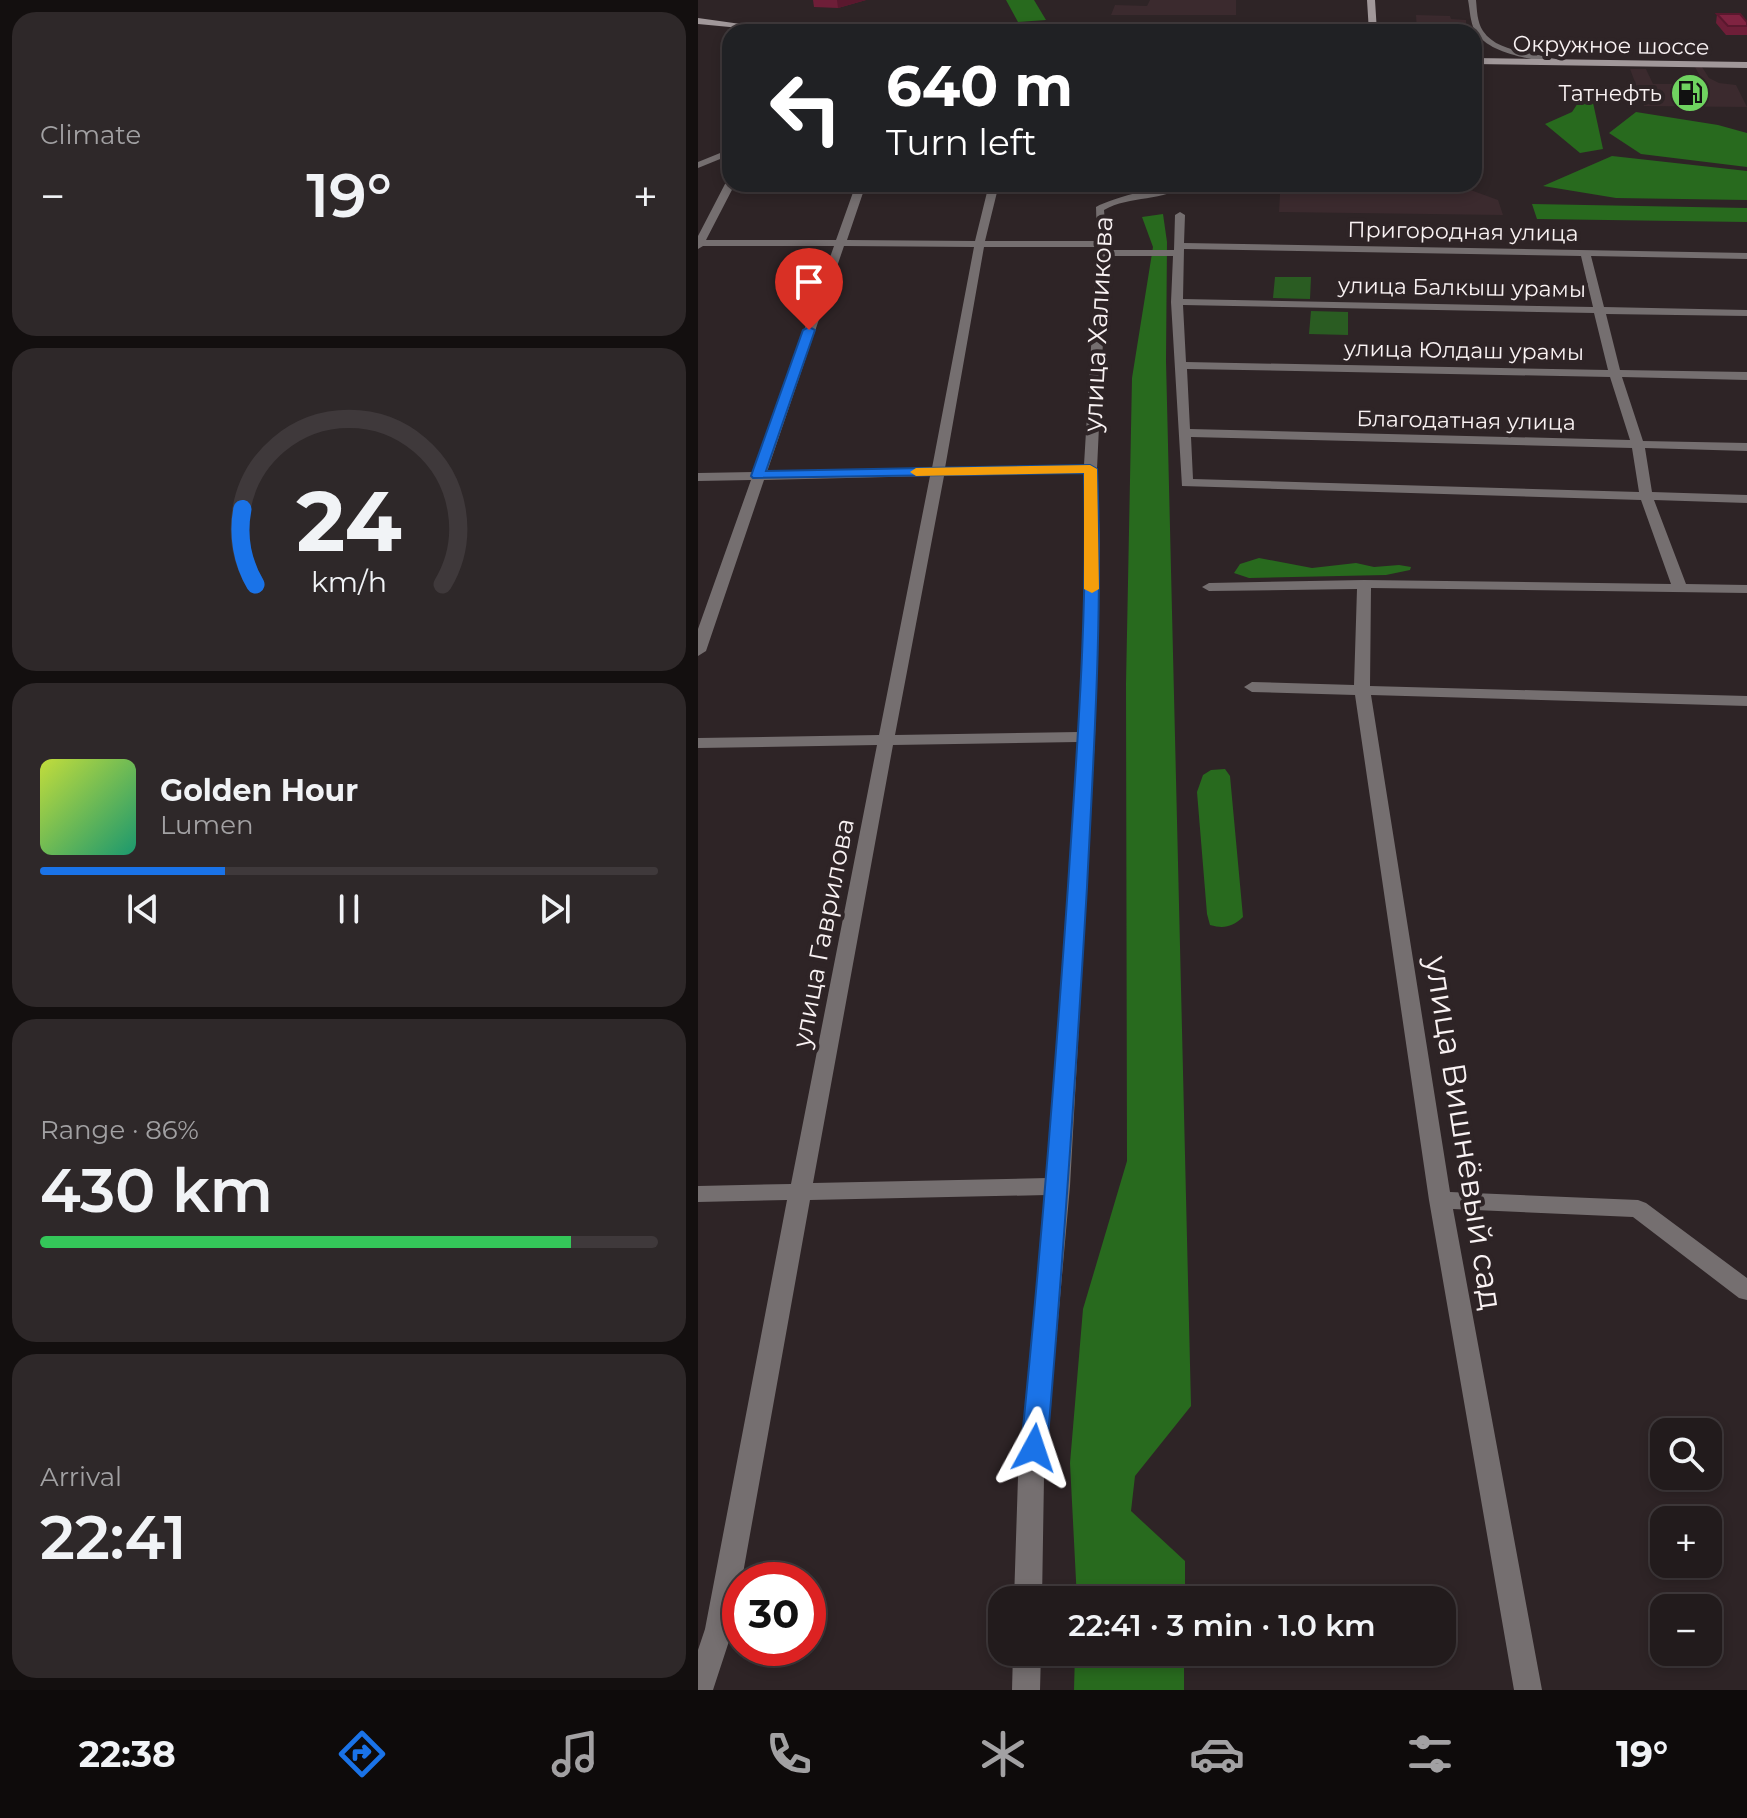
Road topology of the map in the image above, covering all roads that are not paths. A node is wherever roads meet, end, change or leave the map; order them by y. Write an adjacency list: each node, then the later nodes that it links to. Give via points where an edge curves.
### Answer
1 (1371, 0): 5 (street)
2 (1472, 0): 6 (street)
3 (698, 21): 4 (street)
4 (722, 24)
5 (1372, 24)
6 (1477, 24)
7 (1482, 34): 9 (street, via 1511,50)
8 (1482, 61): 9 (street, Окружное шоссе)
9 (1562, 63): 10 (street, Окружное шоссе)
10 (1747, 65)
11 (722, 155): 12 (street)
12 (698, 165)
13 (726, 192): 20 (street)
14 (858, 192): 18 (street)
15 (992, 192): 19 (street, улица Гаврилова)
16 (1166, 192): 21 (street, улица Халикова, via 1099,209)
17 (1180, 215): 22 (street)
18 (839, 242): 19 (street, Пригородная улица); 20 (street, Пригородная улица); 36 (street)
19 (978, 243): 21 (street, Пригородная улица); 35 (street, улица Гаврилова)
20 (699, 244)
21 (1102, 248): 22 (street, Пригородная улица); 34 (street, улица Халикова)
22 (1179, 249): 23 (street, Пригородная улица); 25 (street)
23 (1585, 253): 24 (street, Пригородная улица); 26 (street)
24 (1747, 256)
25 (1177, 302): 26 (street, улица Балкыш урамы); 28 (street)
26 (1598, 310): 27 (street, улица Балкыш урамы); 29 (street)
27 (1747, 313)
28 (1181, 365): 29 (street, улица Юлдаш урамы); 31 (street)
29 (1615, 373): 30 (street, улица Юлдаш урамы); 32 (street)
30 (1747, 376)
31 (1184, 433): 32 (street, Благодатная улица); 38 (street, via 1187,483)
32 (1638, 445): 33 (street, Благодатная улица); 38 (street)
33 (1747, 447)
34 (1090, 469): 35 (street); 48 (street, улица Халикова)
35 (940, 472): 36 (street); 49 (street, улица Гаврилова)
36 (758, 476): 37 (street); 44 (street)
37 (698, 477)
38 (1646, 496): 39 (street); 42 (street)
39 (1747, 499)
40 (1364, 584): 41 (street); 42 (street); 46 (street, улица Вишнёвый сад)
41 (1209, 587)
42 (1680, 587): 43 (street)
43 (1747, 589)
44 (698, 651)
45 (1252, 687): 46 (street)
46 (1362, 689): 47 (street); 54 (street, улица Вишнёвый сад)
47 (1747, 701)
48 (1087, 737): 49 (street); 51 (street, улица Халикова)
49 (885, 741): 50 (street); 52 (street, улица Гаврилова)
50 (698, 743)
51 (1059, 1186): 52 (street); 56 (street, улица Халикова, via 1031,1477)
52 (800, 1191): 53 (street); 58 (street, улица Гаврилова, via 719,1629)
53 (698, 1194)
54 (1440, 1200): 55 (street, via 1638,1209); 60 (street, улица Вишнёвый сад)
55 (1747, 1291)
56 (1028, 1586)
57 (1027, 1666): 59 (street)
58 (699, 1690)
59 (1026, 1690)
60 (1528, 1690)

